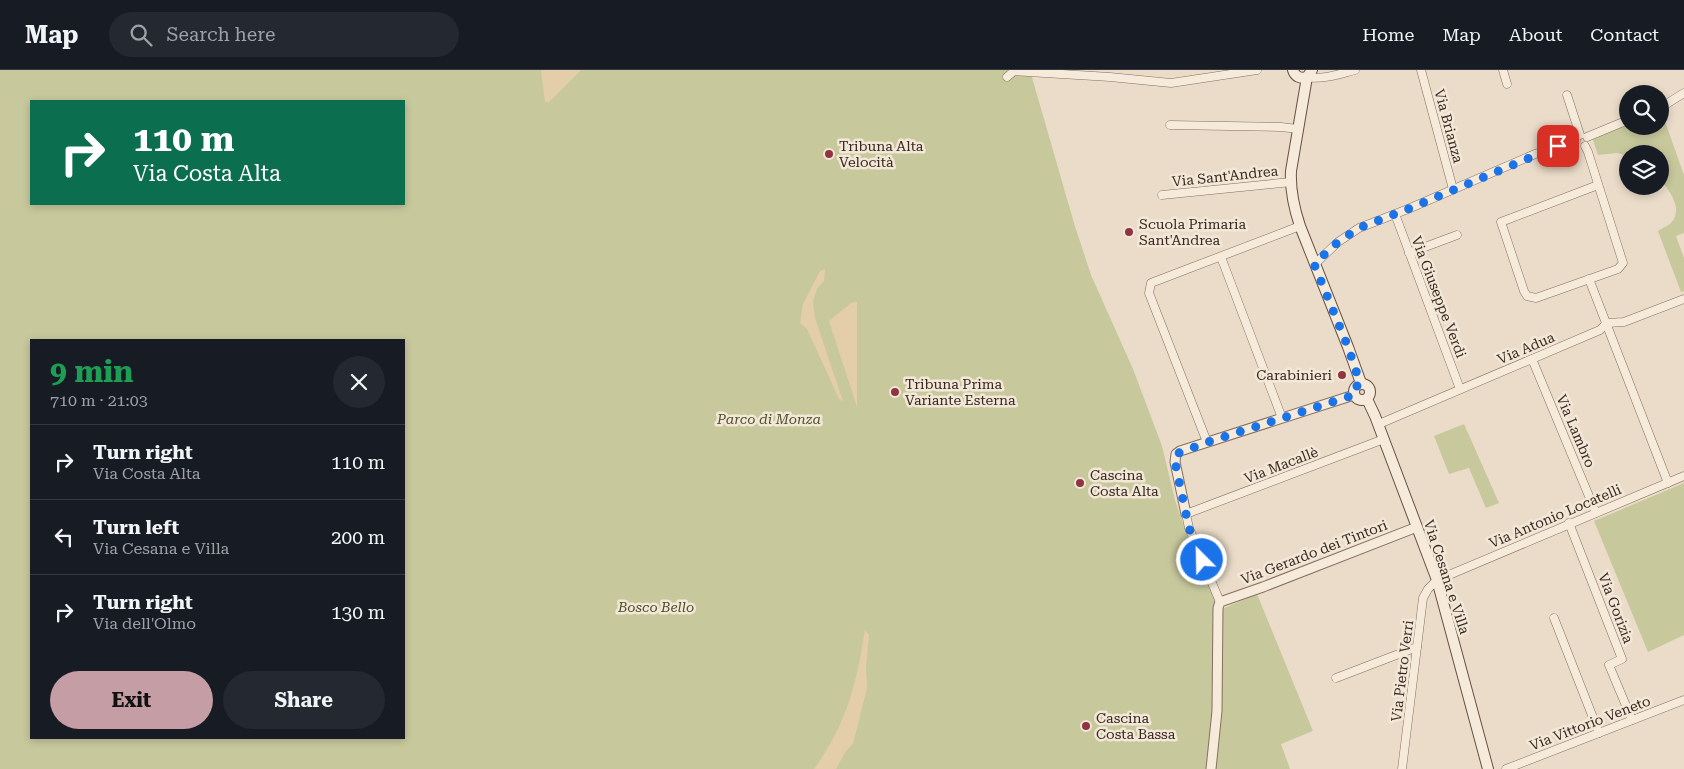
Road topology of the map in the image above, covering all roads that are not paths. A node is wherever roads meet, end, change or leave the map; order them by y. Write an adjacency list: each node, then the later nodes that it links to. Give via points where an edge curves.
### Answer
1 (1257, 70): 6 (street, via 1171,83 1044,72 1014,71)
2 (1352, 70): 5 (street, via 1314,79)
3 (1420, 70): 17 (street, Via Brianza)
4 (1503, 70): 7 (street)
5 (1301, 72): 13 (main road, via 1303,98)
6 (1006, 77)
7 (1506, 84)
8 (1684, 93): 10 (street)
9 (1567, 94): 14 (street)
10 (1669, 102)
11 (1619, 123): 14 (street)
12 (1170, 125): 13 (street)
13 (1298, 129): 15 (main road)
14 (1581, 137): 16 (street, via 1588,141 1585,146); 17 (street)
15 (1291, 182): 18 (street, Via Sant'Andrea); 20 (main road)
16 (1598, 184): 25 (street, via 1623,258 1622,266); 25 (street, via 1501,222 1527,296 1536,298)
17 (1453, 189): 19 (street)
18 (1162, 195)
19 (1395, 214): 22 (street, Via Giuseppe Verdi); 24 (street, via 1348,234)
20 (1300, 226): 23 (street); 24 (main road)
21 (1458, 235): 22 (street)
22 (1409, 253): 30 (street, Via Giuseppe Verdi)
23 (1221, 256): 33 (street); 36 (street, via 1151,283 1148,294)
24 (1314, 264): 29 (main road)
25 (1589, 279): 27 (street)
26 (1684, 299): 27 (street, Via Adua, via 1624,322)
27 (1607, 323): 28 (street, Via Adua, via 1600,330); 38 (street)
28 (1532, 359): 30 (street, Via Adua); 39 (street, Via Lambro)
29 (1360, 383): 31 (main road, via 1354,389); 32 (main road, via 1370,389)
30 (1460, 389): 34 (street, Via Adua)
31 (1354, 395): 32 (main road, via 1361,400); 33 (street)
32 (1366, 399): 34 (main road, Via Cesana e Villa)
33 (1282, 418): 36 (street)
34 (1379, 424): 35 (main road, Via Cesana e Villa)
35 (1384, 439): 40 (street, Via Macallè); 42 (main road, Via Cesana e Villa)
36 (1208, 442): 40 (street, via 1176,454)
37 (1684, 476): 38 (street, Via Antonio Locatelli)
38 (1668, 483): 39 (street, Via Antonio Locatelli)
39 (1596, 513): 41 (street, Via Antonio Locatelli)
40 (1186, 514): 44 (street)
41 (1569, 524): 43 (street, Via Antonio Locatelli); 49 (street, Via Gorizia, via 1622,659 1609,665)
42 (1417, 527): 43 (main road, Via Cesana e Villa); 44 (street, Via Gerardo dei Tintori)
43 (1437, 580): 46 (street, Via Pietro Verri, via 1423,598); 53 (main road, Via Cesana e Villa)
44 (1220, 602): 51 (street, via 1217,710)
45 (1554, 618): 50 (street)
46 (1417, 647): 47 (street); 52 (street, Via Pietro Verri)
47 (1336, 678)
48 (1684, 700): 49 (street, Via Vittorio Veneto)
49 (1632, 720): 50 (street, Via Vittorio Veneto)
50 (1599, 733): 54 (street, Via Vittorio Veneto)
51 (1211, 769)
52 (1402, 769)
53 (1488, 769)
54 (1506, 769)

